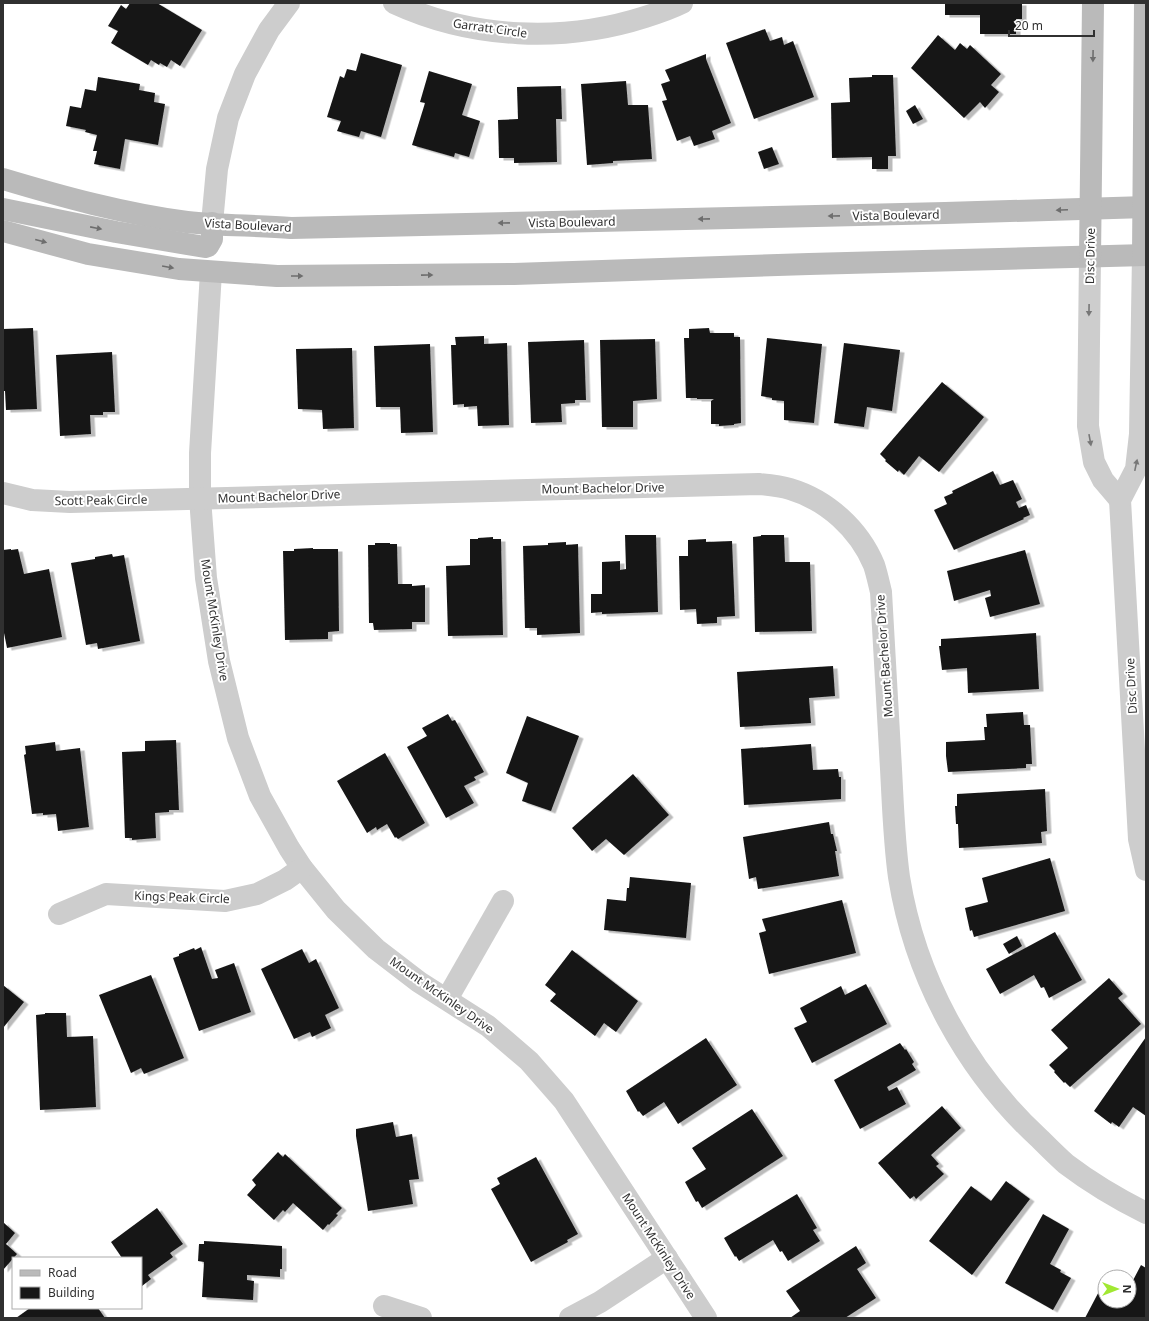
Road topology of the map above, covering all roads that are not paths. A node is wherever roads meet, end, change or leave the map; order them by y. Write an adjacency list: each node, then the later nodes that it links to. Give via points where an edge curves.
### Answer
1 (289, 3): 10 (street, via 269,30 245,74 228,118 217,169)
2 (394, 3): 3 (street, Garratt Circle, via 413,12 464,27 517,34 569,33 622,24)
3 (682, 3)
4 (1093, 3): 9 (main road, Disc Drive, one-way to 9)
5 (1145, 3): 7 (main road)
6 (3, 179): 10 (main road, Vista Boulevard, via 132,213)
7 (1144, 208): 9 (main road, Vista Boulevard); 12 (main road)
8 (3, 209): 10 (main road, one-way to 10, via 205,247 212,239)
9 (1091, 209): 10 (main road, Vista Boulevard, one-way to 10, via 298,228); 13 (main road, Disc Drive)
10 (212, 223)
11 (3, 231): 14 (main road, one-way to 14, via 88,254)
12 (1144, 255): 13 (main road); 17 (street, one-way to 12, via 1136,469 1140,434)
13 (1090, 257): 14 (main road, one-way to 13, via 277,276 514,274); 17 (street, Disc Drive, one-way to 17, via 1088,426 1094,462 1103,480)
14 (211, 272): 16 (street, Mount McKinley Drive, via 200,453)
15 (3, 493): 16 (street, Scott Peak Circle, via 32,500 70,502)
16 (200, 498): 18 (street, Mount McKinley Drive, via 206,578 219,661 238,738 260,796); 23 (street, Mount Bachelor Drive, via 759,484 789,488 813,498 838,515 860,539 874,566 881,592 899,877 912,932 930,986 957,1039 988,1083 1021,1122 1065,1163 1115,1197)
17 (1120, 500): 19 (street, Disc Drive, via 1139,839)
18 (302, 868): 21 (street, Kings Peak Circle, via 257,894 225,901 106,894); 22 (street, Mount McKinley Drive, via 336,910 376,949 419,982)
19 (1146, 870)
20 (503, 901): 22 (street)
21 (59, 914)
22 (447, 999): 24 (street, Mount McKinley Drive, via 488,1026 523,1056 564,1101)
23 (1146, 1213)
24 (667, 1258): 27 (street, via 600,1302); 28 (street, Mount McKinley Drive)
25 (384, 1306): 26 (street)
26 (421, 1318)
27 (570, 1318)
28 (706, 1318)

